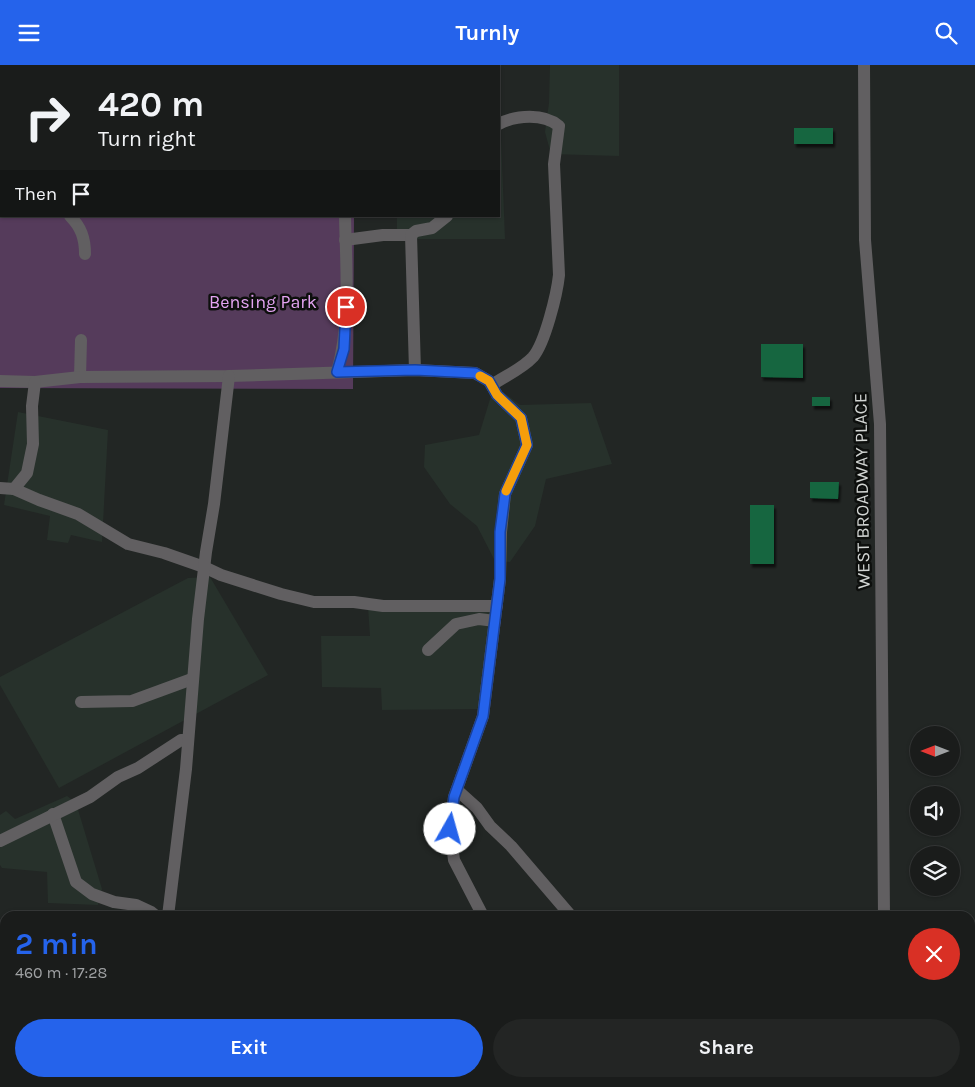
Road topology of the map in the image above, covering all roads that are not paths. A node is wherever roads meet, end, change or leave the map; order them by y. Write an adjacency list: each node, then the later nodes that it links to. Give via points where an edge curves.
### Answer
1 (864, 65): 33 (street, WEST BROADWAY PLACE, via 866,240 880,434)
2 (500, 123): 16 (street, via 523,117 552,120 559,126 554,164 559,275 542,339 534,356)
3 (71, 217): 8 (street, via 83,235)
4 (345, 217): 7 (street)
5 (446, 217): 6 (street, via 432,228)
6 (411, 235): 7 (street); 10 (street)
7 (346, 240): 11 (street, via 346,325 344,349)
8 (85, 254)
9 (81, 340): 13 (street)
10 (415, 370): 11 (street); 16 (street, via 475,373)
11 (337, 372): 12 (street)
12 (229, 376): 13 (street); 19 (street)
13 (80, 377): 15 (street)
14 (0, 381): 15 (street)
15 (35, 382): 18 (street, via 33,444 27,473)
16 (492, 385): 20 (street, via 497,395 521,418 527,445 505,494)
17 (0, 488): 18 (street)
18 (14, 489): 19 (street, via 78,514 128,544)
19 (204, 567): 20 (street, via 229,578 314,602); 23 (street)
20 (497, 606): 21 (street)
21 (495, 621): 22 (street, via 479,619 456,624); 26 (street, via 483,716)
22 (428, 650)
23 (192, 679): 24 (street, via 132,701); 25 (street)
24 (81, 702)
25 (188, 740): 27 (street, via 181,740 90,797); 30 (street)
26 (457, 790): 31 (street, via 450,829 454,860); 32 (street, via 477,808 490,827 511,846)
27 (53, 814): 28 (street); 29 (street, via 76,882 92,894)
28 (0, 841)
29 (149, 911)
30 (169, 911)
31 (480, 911)
32 (567, 911)
33 (884, 911)

